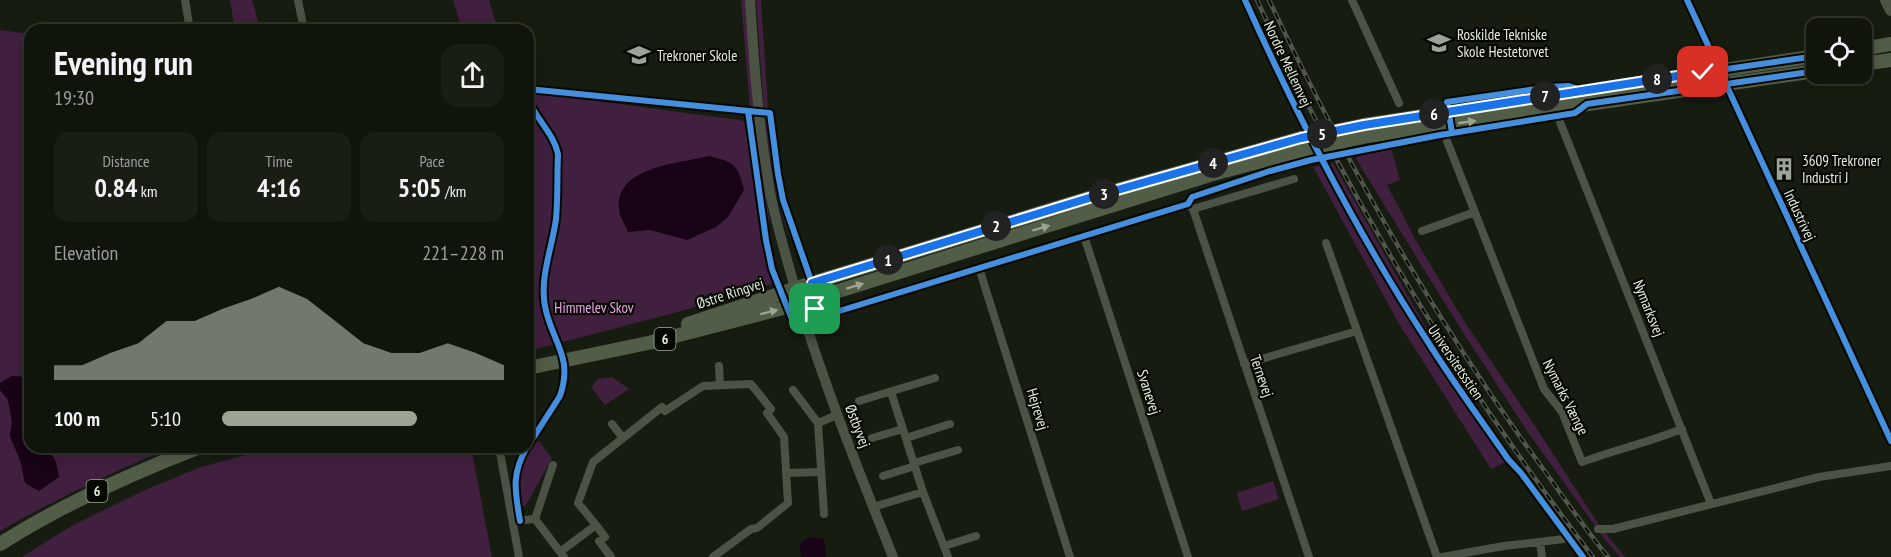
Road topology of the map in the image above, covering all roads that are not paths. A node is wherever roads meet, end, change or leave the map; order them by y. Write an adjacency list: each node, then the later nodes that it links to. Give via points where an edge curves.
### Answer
1 (185, 0): 8 (street)
2 (298, 0): 9 (street)
3 (750, 0): 31 (street, Østbyvej, via 769,186)
4 (1352, 0): 18 (street)
5 (1687, 0): 15 (street, Industrivej)
6 (1886, 0): 7 (main road)
7 (1891, 10)
8 (189, 24)
9 (303, 24)
10 (1891, 44): 11 (main road)
11 (1872, 47)
12 (1806, 57): 15 (main road, Østre Ringvej / 6)
13 (1891, 60): 14 (main road)
14 (1872, 63)
15 (1720, 70): 17 (street, Industrivej); 20 (main road, Østre Ringvej / 6)
16 (1806, 72): 17 (main road, Østre Ringvej / 6)
17 (1727, 84): 20 (main road, Østre Ringvej / 6, one-way to 17); 51 (street, Industrivej)
18 (1399, 103)
19 (1560, 122): 47 (street, Nymarksvej)
20 (1366, 131): 22 (main road, Østre Ringvej / 6, bridge)
21 (1447, 141): 25 (street, Nymarks Vænge)
22 (1303, 143): 31 (main road, Østre Ringvej / 6, via 1089,198); 32 (main road, Østre Ringvej / 6, one-way to 22)
23 (1294, 179): 24 (street)
24 (1190, 207): 27 (street); 35 (street, Ternevej)
25 (1475, 212): 26 (street); 47 (street, Nymarks Vænge, via 1544,389 1562,412 1582,462)
26 (1422, 231)
27 (1084, 236): 29 (street); 81 (street, Svanevej)
28 (1326, 243): 33 (street)
29 (980, 268): 30 (street); 80 (street, Hejrevej)
30 (914, 288)
31 (795, 289): 32 (street, Østbyvej); 34 (main road, Østre Ringvej / 6, via 690,324)
32 (800, 304): 37 (main road, Østre Ringvej / 6, one-way to 32, via 648,343); 43 (street, Østbyvej)
33 (1357, 331): 35 (street); 83 (street)
34 (534, 358)
35 (1244, 364): 82 (street, Ternevej)
36 (719, 366): 39 (street)
37 (534, 367)
38 (935, 378): 41 (street)
39 (720, 385): 49 (street, via 703,386 665,411 662,407); 59 (street, via 752,384 771,409 767,413 784,437)
40 (793, 390): 44 (street)
41 (891, 392): 42 (street); 48 (street)
42 (859, 401)
43 (837, 415): 44 (street); 63 (street, Østbyvej)
44 (818, 423): 58 (street)
45 (612, 424): 49 (street)
46 (950, 424): 48 (street)
47 (1682, 429): 62 (street, Nymarksvej)
48 (904, 433): 50 (street); 56 (street)
49 (623, 438): 67 (street, via 593,462 578,503)
50 (872, 438)
51 (1891, 441)
52 (958, 450): 56 (street)
53 (185, 453): 72 (main road, 6, via 129,475)
54 (500, 453): 66 (street)
55 (553, 465): 65 (street)
56 (914, 465): 60 (street); 61 (street)
57 (1891, 466): 62 (street, via 1819,477)
58 (821, 472): 59 (street); 64 (street)
59 (788, 474): 77 (street, via 788,503)
60 (883, 476)
61 (923, 492): 63 (street); 73 (street)
62 (1711, 504): 68 (street)
63 (873, 507): 78 (street, Østbyvej)
64 (824, 514)
65 (534, 519): 66 (street); 74 (street)
66 (513, 521): 75 (street)
67 (596, 525): 74 (street); 76 (street, via 605,537 599,541)
68 (1598, 530)
69 (976, 536): 73 (street)
70 (1564, 539): 71 (street)
71 (1540, 542): 83 (street); 84 (street)
72 (0, 544)
73 (944, 546): 79 (street)
74 (562, 554)
75 (519, 557)
76 (611, 557)
77 (713, 557)
78 (893, 557)
79 (948, 557)
80 (1070, 557)
81 (1188, 557)
82 (1309, 557)
83 (1440, 557)
84 (1542, 557)

